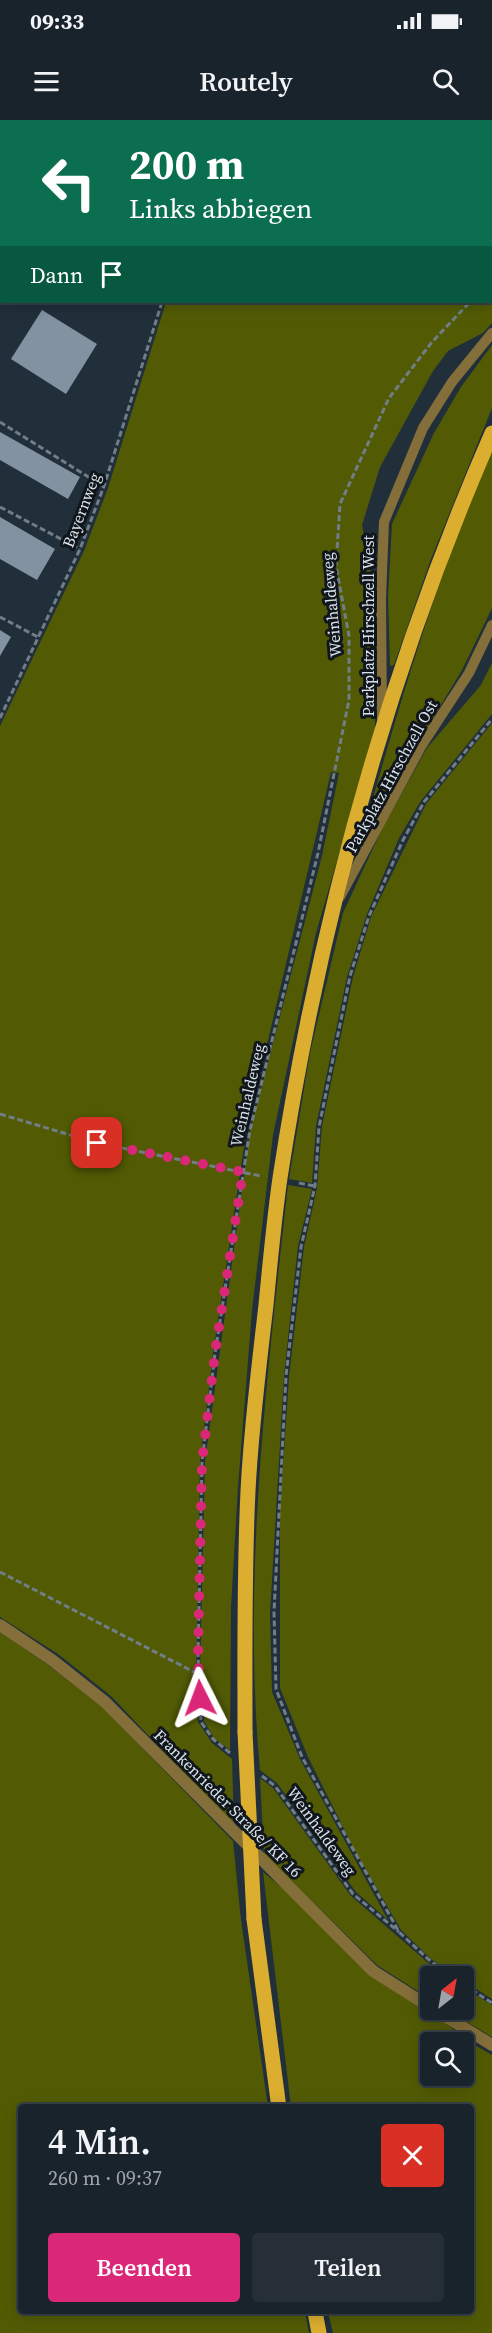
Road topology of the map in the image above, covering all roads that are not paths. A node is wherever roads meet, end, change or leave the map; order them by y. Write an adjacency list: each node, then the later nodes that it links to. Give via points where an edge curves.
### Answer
1 (492, 333): 4 (lane, Parkplatz Hirschzell West, via 452,382 423,428 384,522)
2 (492, 433): 4 (main road, via 438,563)
3 (492, 625): 5 (lane, Parkplatz Hirschzell Ost, via 469,673 422,745)
4 (382, 734): 5 (main road)
5 (333, 910): 10 (main road, bridge, via 302,1051 280,1180 248,1488 245,1732 254,1919)
6 (0, 1625): 7 (street, Frankenrieder Straße/ KF 16, via 105,1702 373,1971)
7 (420, 2001)
8 (451, 2020): 9 (street)
9 (492, 2045)
10 (278, 2104)
11 (315, 2314): 12 (main road)
12 (319, 2333)

